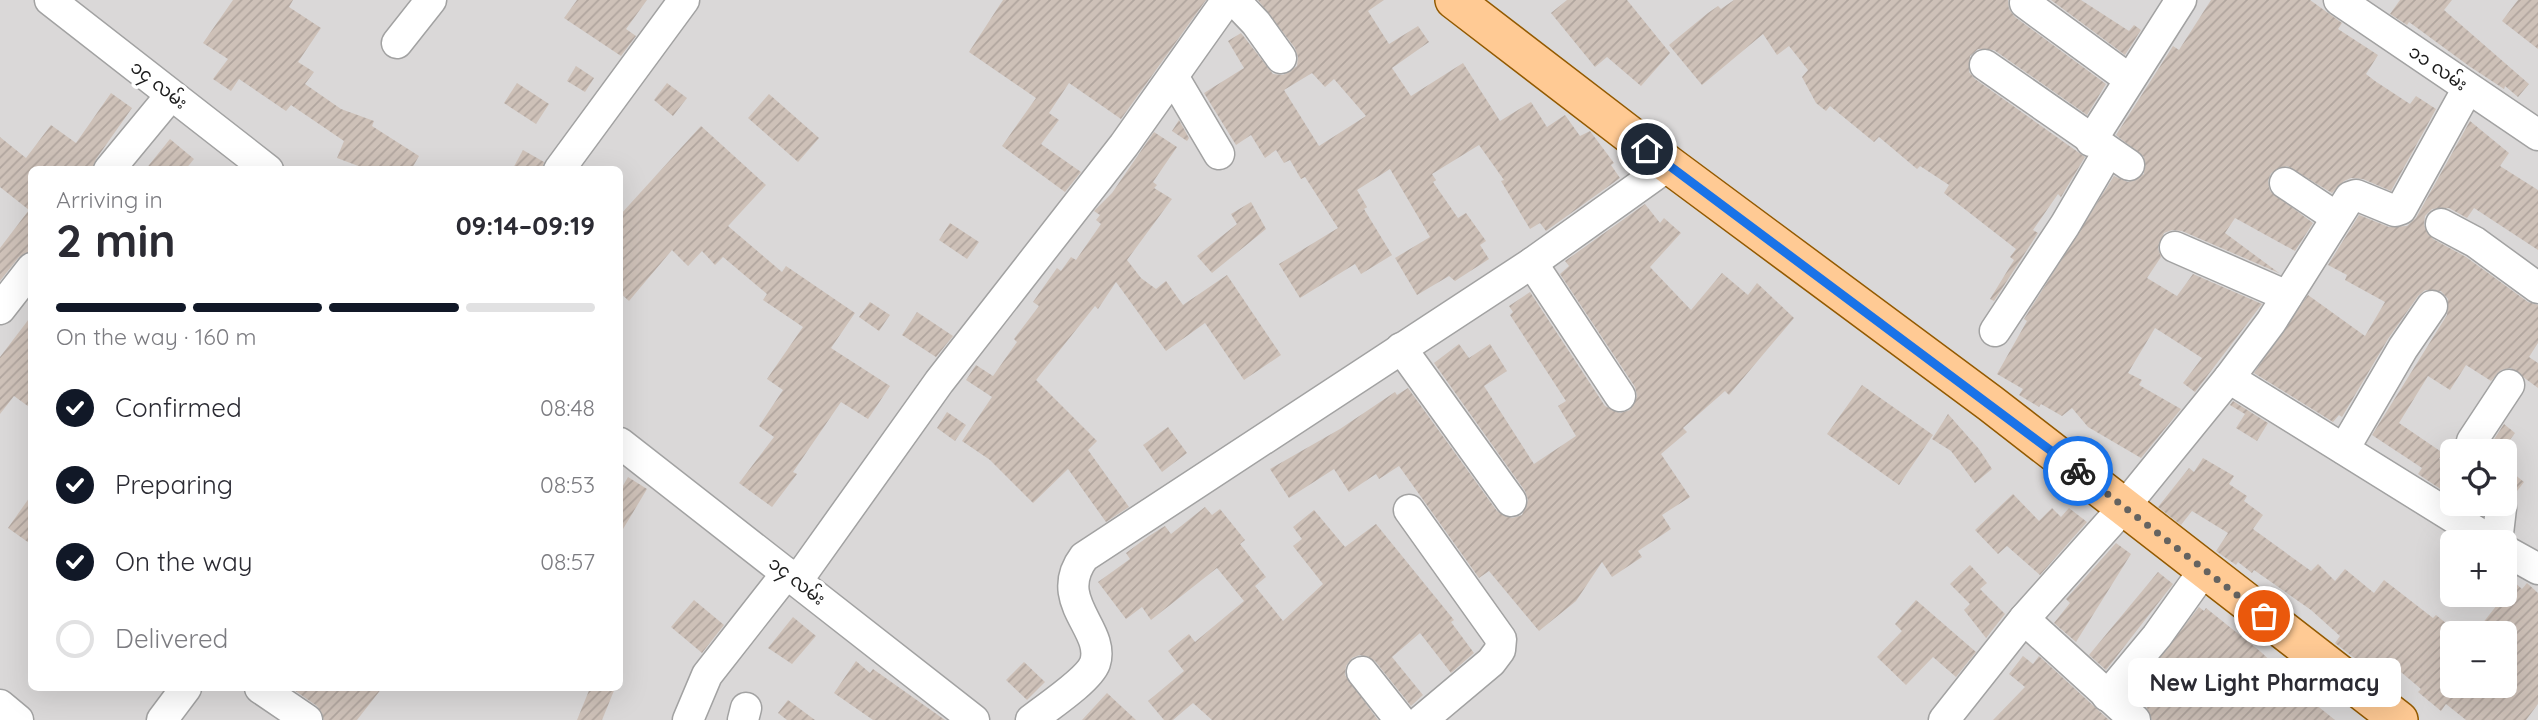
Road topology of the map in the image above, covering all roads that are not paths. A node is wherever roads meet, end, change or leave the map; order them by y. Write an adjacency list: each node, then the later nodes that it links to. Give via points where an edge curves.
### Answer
1 (50, 0): 16 (street, ၁၄ လမ်း)
2 (431, 0): 10 (street)
3 (684, 0): 23 (street)
4 (1227, 0): 13 (street)
5 (1234, 0): 11 (street)
6 (1454, 0): 20 (main road)
7 (2181, 0): 14 (street)
8 (2339, 0): 15 (street, ၁၁ လမ်း)
9 (2025, 3): 14 (street)
10 (397, 43)
11 (1281, 58)
12 (1985, 65): 18 (street)
13 (1174, 78): 19 (street); 49 (street)
14 (2129, 79): 18 (street)
15 (2468, 88): 17 (street, ၁၁ လမ်း); 25 (street, via 2401,209 2388,209 2356,195)
16 (171, 94): 21 (street); 22 (street, ၁၄ လမ်း)
17 (2538, 135)
18 (2109, 153): 34 (street)
19 (1219, 154)
20 (1669, 165): 28 (street); 43 (main road)
21 (112, 166)
22 (263, 166)
23 (562, 166)
24 (2285, 183): 25 (street)
25 (2336, 217): 31 (street)
26 (2441, 224): 30 (street, via 2486,249)
27 (2175, 247): 31 (street)
28 (1532, 263): 35 (street); 38 (street)
29 (28, 273): 33 (street)
30 (2538, 288)
31 (2287, 296): 36 (street)
32 (2432, 306): 41 (street)
33 (0, 309)
34 (1995, 331)
35 (1401, 348): 42 (street); 61 (street, via 1083,556 1074,570 1073,592 1095,649 1095,662 1087,674)
36 (2229, 378): 41 (street); 43 (street)
37 (2509, 385): 39 (street)
38 (1620, 396)
39 (2473, 439)
40 (623, 445): 49 (street, ၁၄ လမ်း)
41 (2344, 449): 45 (street)
42 (1511, 501)
43 (2124, 507): 47 (main road); 50 (street)
44 (1409, 510): 63 (street, via 1501,639 1491,662)
45 (2476, 530)
46 (2517, 557): 48 (street)
47 (2205, 569): 54 (street); 66 (main road)
48 (2538, 569)
49 (792, 577): 59 (street, via 707,675); 60 (street, ၁၄ လမ်း)
50 (2024, 619): 54 (street); 64 (street)
51 (1362, 672): 62 (street)
52 (184, 691): 57 (street)
53 (264, 691): 58 (street)
54 (2107, 696): 65 (street)
55 (0, 705): 56 (street)
56 (18, 720)
57 (162, 720)
58 (307, 720)
59 (688, 720)
60 (974, 720)
61 (1031, 720)
62 (1399, 720)
63 (1422, 720)
64 (1944, 720)
65 (2135, 720)
66 (2399, 720)

